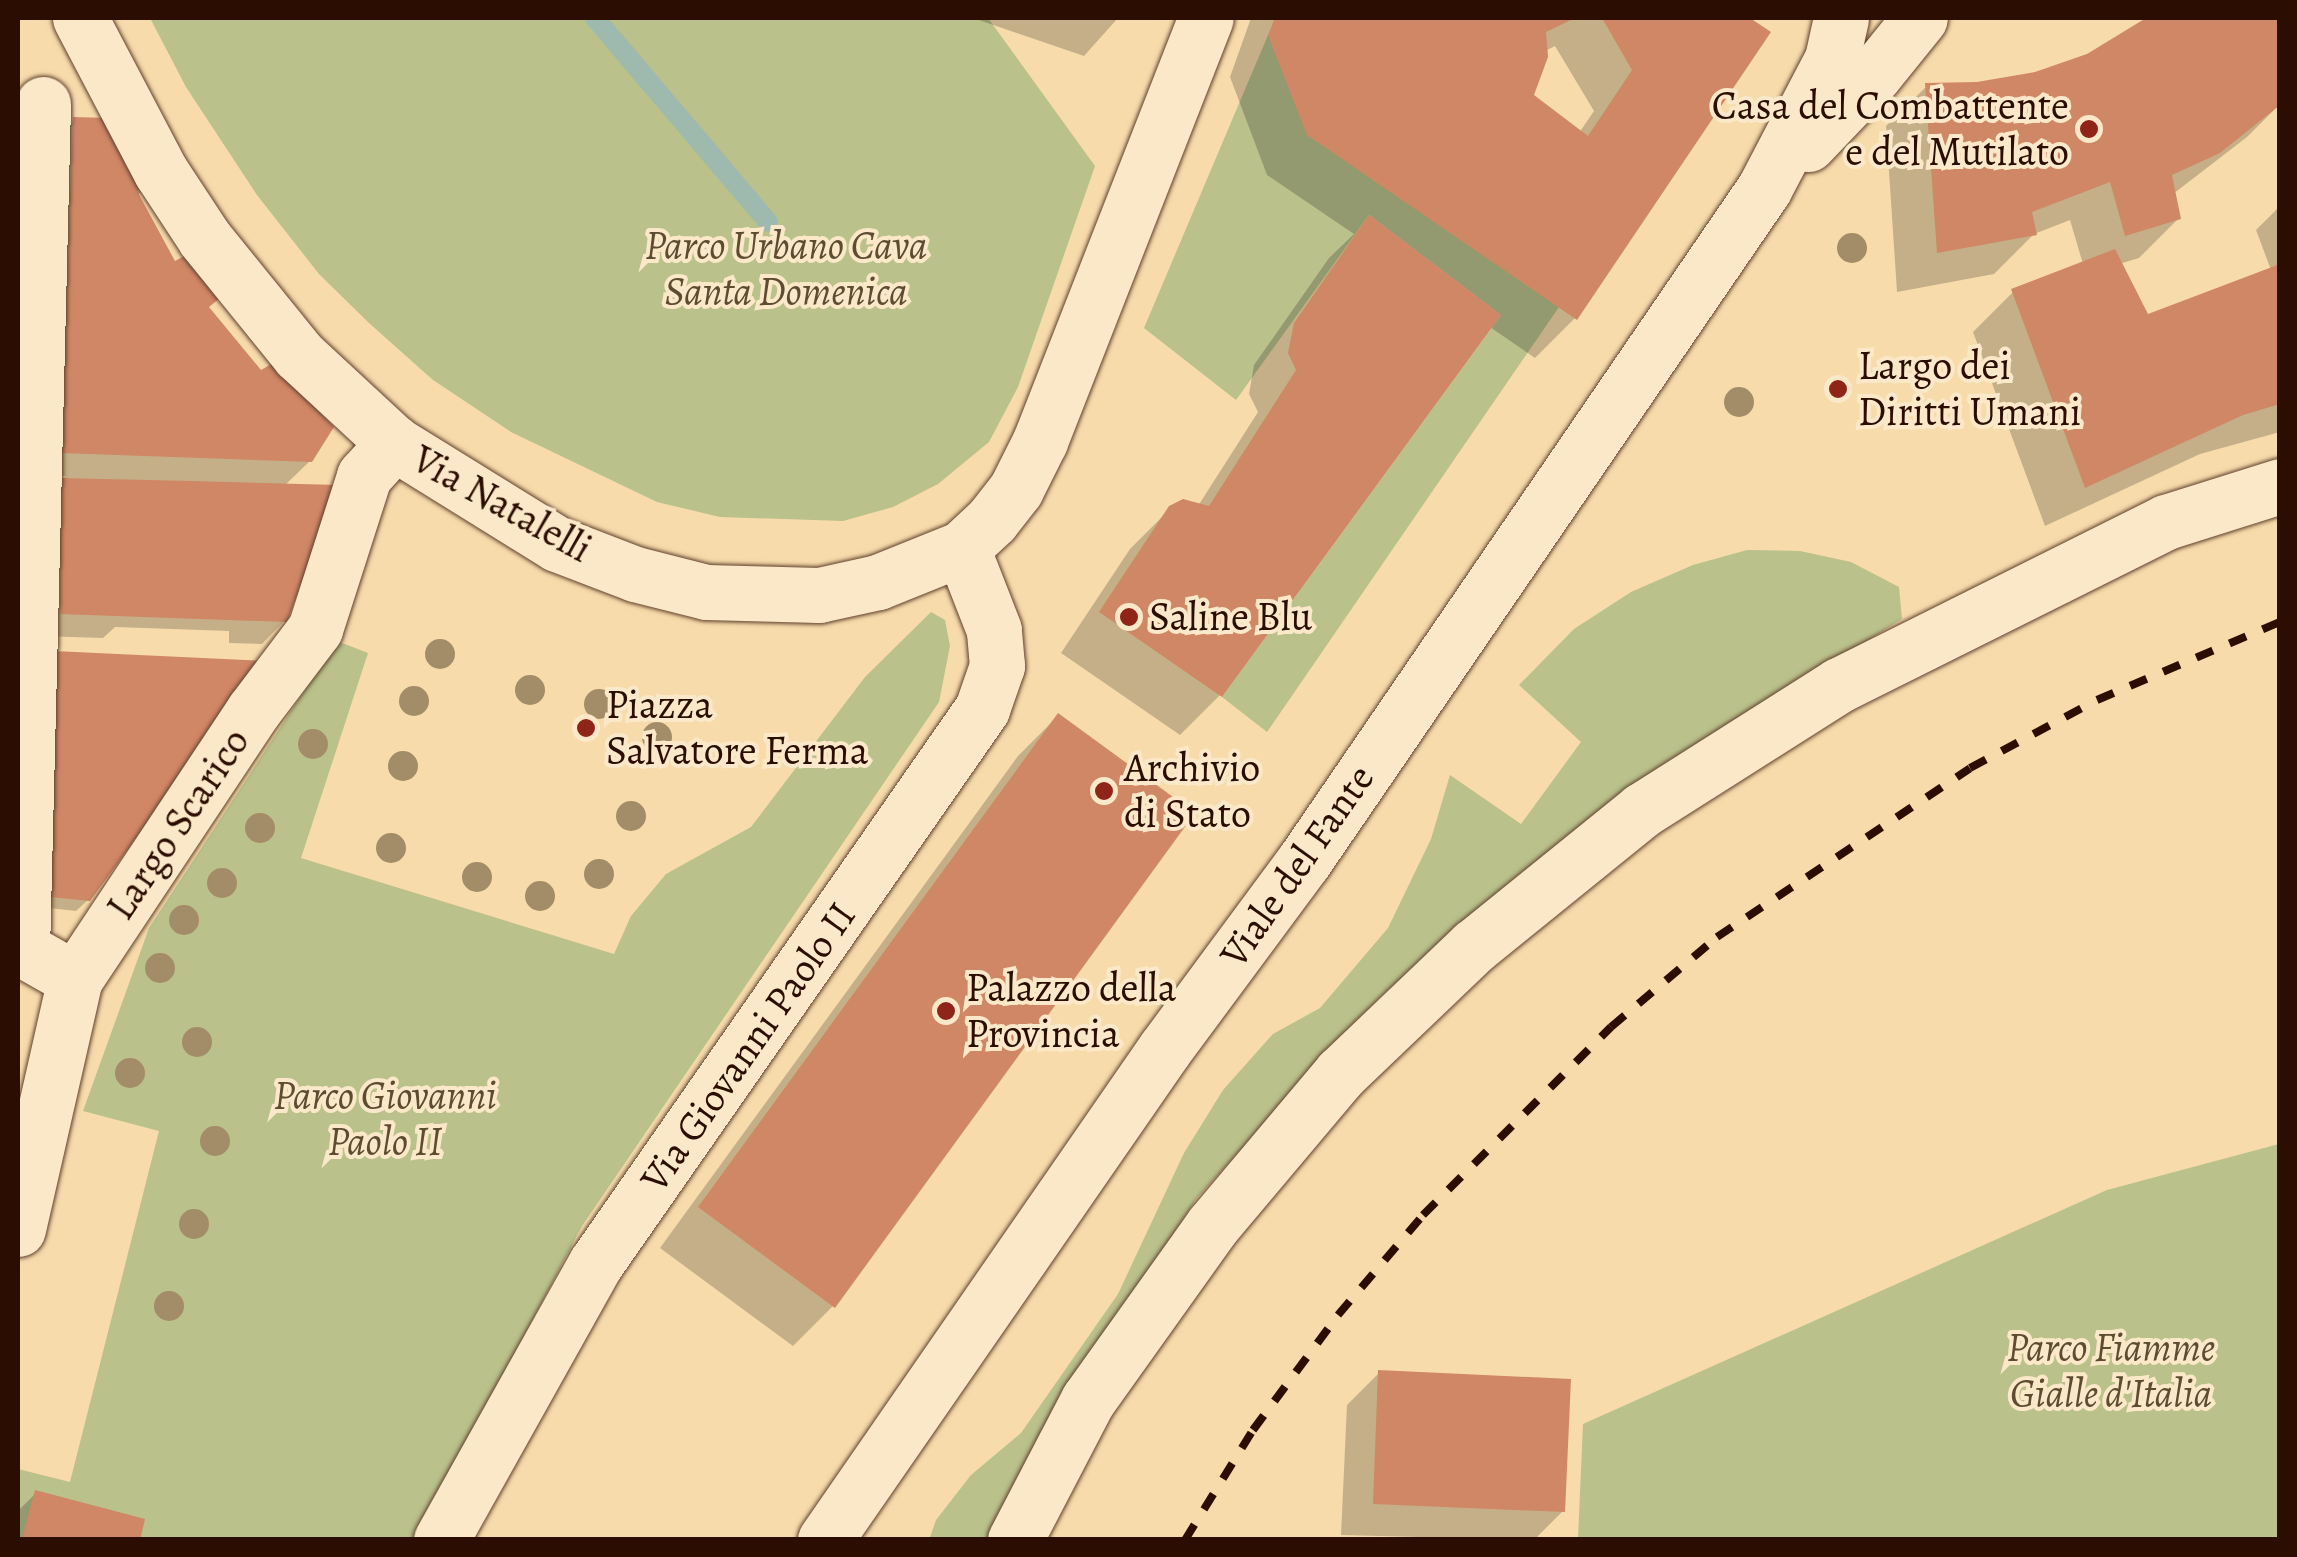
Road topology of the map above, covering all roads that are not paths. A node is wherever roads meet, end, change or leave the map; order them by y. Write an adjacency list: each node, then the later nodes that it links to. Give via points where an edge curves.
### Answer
1 (80, 18): 7 (street, Via Natalelli, via 161,172 205,239 299,355)
2 (1206, 18): 9 (street, Via Natalelli, via 1040,441 1016,488)
3 (1841, 18): 6 (street, via 1832,59)
4 (1920, 18): 6 (street)
5 (43, 104): 10 (street, via 22,949)
6 (1764, 189): 13 (street, Viale del Fante, via 1304,861 1164,1050)
7 (394, 443): 9 (street, Via Natalelli, via 557,544 706,592 819,596 878,582); 10 (street, Largo Scarico, via 364,476 315,629)
8 (2280, 486): 14 (street, via 2166,522 1839,685 1642,810 1474,946 1341,1073 1212,1226 1088,1400)
9 (962, 548): 12 (street, Via Giovanni Paolo II, via 994,630 997,666 982,710 596,1263)
10 (75, 979): 11 (street, Largo Scarico)
11 (18, 1229)
12 (441, 1540)
13 (825, 1540)
14 (1015, 1540)

